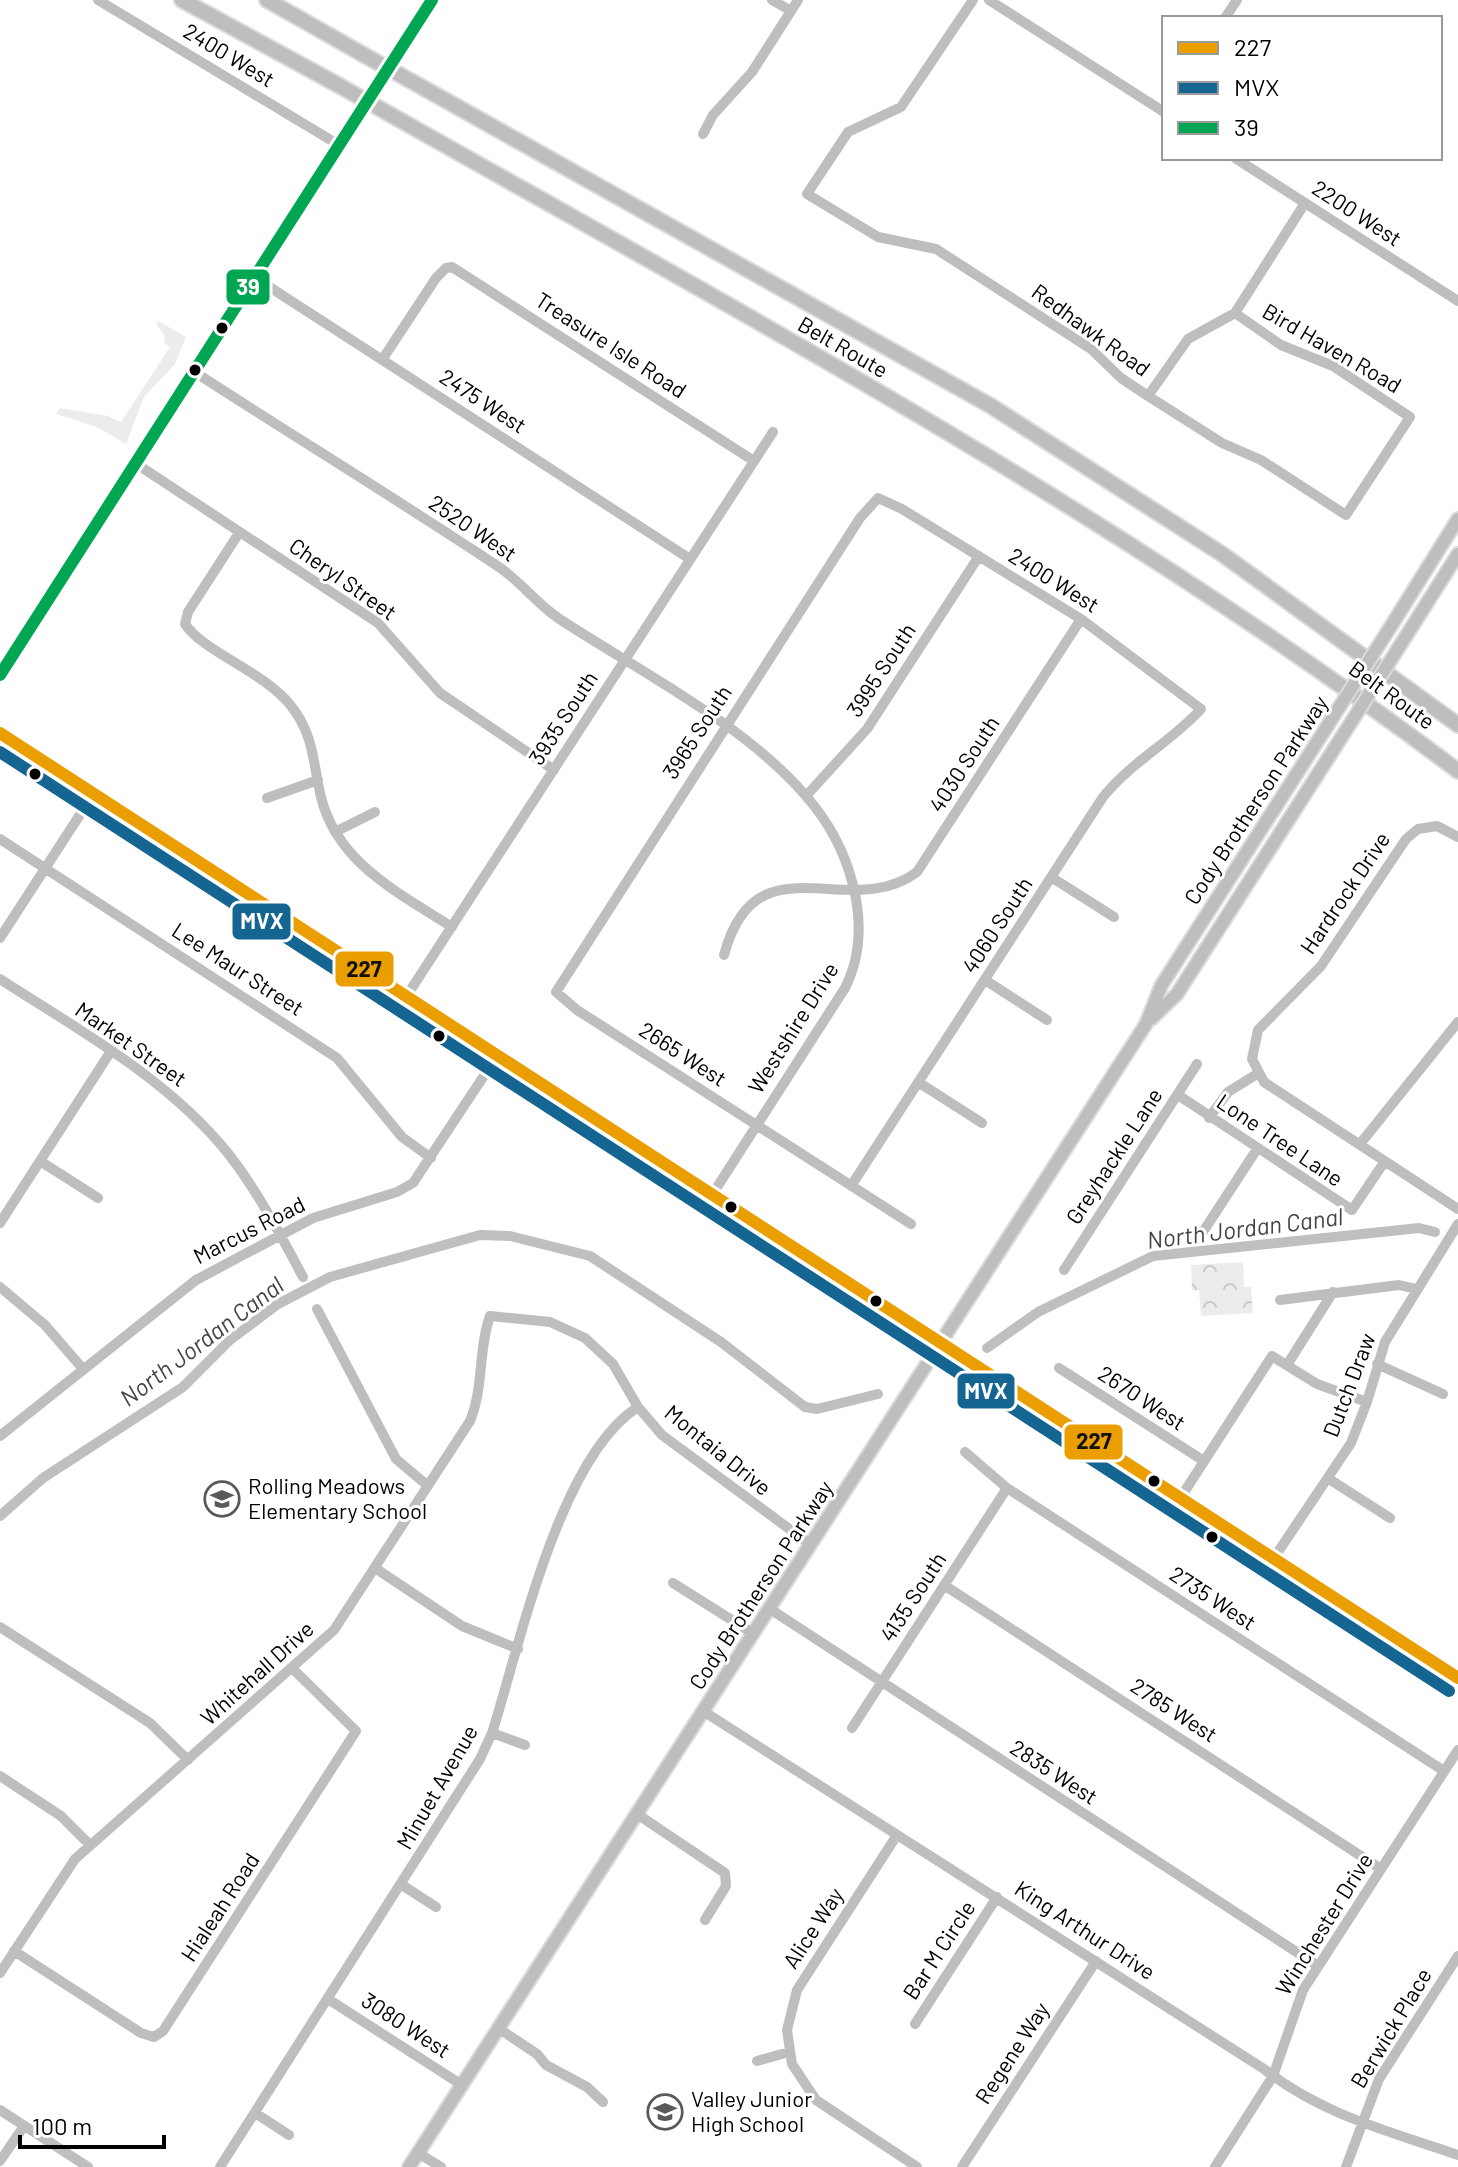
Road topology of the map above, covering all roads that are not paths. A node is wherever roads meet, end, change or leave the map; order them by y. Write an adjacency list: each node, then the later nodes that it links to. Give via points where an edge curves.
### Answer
1 (98, 0): 12 (street, 2400 West)
2 (182, 0): 39 (highway, Belt Route, bridge, via 1010,468 1271,637)
3 (267, 0): 35 (highway, Belt Route, bridge, via 991,406 1222,554)
4 (432, 0): 12 (street)
5 (772, 0): 9 (street)
6 (798, 0): 9 (street)
7 (973, 0): 20 (street, Redhawk Road, via 901,107 848,132 807,194 878,237 936,249 1091,349)
8 (989, 0): 10 (street)
9 (791, 11): 11 (street, via 746,81 713,115)
10 (1162, 109)
11 (703, 134)
12 (339, 145): 15 (street)
13 (1238, 160): 14 (street, 2200 West)
14 (1305, 203): 16 (street, 2200 West); 17 (street)
15 (254, 277): 18 (street, 2475 West); 19 (street)
16 (1458, 301)
17 (1235, 313): 20 (street, via 1188,339); 25 (street, Bird Haven Road, via 1281,345 1333,366 1410,417)
18 (382, 360): 22 (street, Treasure Isle Road, via 446,268 459,270); 30 (street, 2475 West)
19 (193, 371): 23 (street); 32 (street, 2520 West, via 502,569 553,615)
20 (1148, 396): 25 (street, Redhawk Road)
21 (773, 432): 22 (street, 3935 South)
22 (754, 461): 30 (street, 3935 South)
23 (135, 463): 27 (street, Cheryl Street); 33 (street)
24 (878, 498): 29 (street, 2400 West); 36 (street, 3965 South)
25 (1346, 515)
26 (1458, 519): 61 (main road, Cody Brotherson Parkway, bridge, via 1161,986)
27 (239, 533): 38 (street, Cheryl Street, via 378,623 440,693); 40 (street, via 185,624 290,704 310,739)
28 (1458, 554): 61 (main road, Cody Brotherson Parkway, bridge, via 1177,994)
29 (979, 556): 31 (street, 2400 West); 42 (street, 3995 South, via 867,729)
30 (690, 559): 32 (street, 3935 South)
31 (1081, 619): 34 (street, 2400 West); 50 (street, 4030 South, via 917,872 890,887)
32 (624, 661): 36 (street, 2520 West); 38 (street, 3935 South)
33 (0, 675)
34 (1201, 709): 49 (street, 4060 South, via 1117,779)
35 (1458, 725)
36 (725, 727): 42 (street, Westshire Drive, via 766,756); 57 (street, 3965 South)
37 (0, 733): 41 (main road)
38 (554, 770): 52 (street, 3935 South)
39 (1458, 771)
40 (318, 780): 43 (street); 45 (street)
41 (94, 793): 48 (street); 58 (main road)
42 (806, 796): 50 (street, Westshire Drive, via 836,839)
43 (267, 798)
44 (375, 812): 45 (street)
45 (335, 832): 52 (street, via 362,867)
46 (1458, 837): 65 (street, Hardrock Drive, via 1437,826 1418,829 1406,839 1321,966 1258,1030 1251,1051)
47 (0, 839): 48 (street, Lee Maur Street)
48 (45, 868): 53 (street); 73 (street, Lee Maur Street, via 337,1058 402,1137)
49 (1051, 877): 51 (street); 56 (street, 4060 South)
50 (852, 889): 54 (street, 4030 South, via 765,893 741,915); 70 (street, Westshire Drive, via 861,934 852,974)
51 (1114, 917)
52 (452, 927): 58 (street, 3935 South)
53 (0, 938)
54 (724, 955)
55 (0, 979): 62 (street, Market Street)
56 (985, 980): 59 (street); 66 (street, 4060 South)
57 (556, 992): 70 (street, 2665 West)
58 (406, 997): 63 (main road)
59 (1047, 1020)
60 (1458, 1022): 71 (street)
61 (1146, 1024): 93 (main road, Cody Brotherson Parkway)
62 (111, 1051): 74 (street); 83 (street, Market Street, via 160,1085 208,1130 243,1173)
63 (497, 1056): 73 (street, Marcus Road); 77 (main road)
64 (1197, 1064): 67 (street, Greyhackle Lane)
65 (1257, 1074): 68 (street, via 1228,1092); 71 (street)
66 (918, 1082): 69 (street); 76 (street, 4060 South)
67 (1178, 1095): 68 (street, Lone Tree Lane); 85 (street, Greyhackle Lane)
68 (1209, 1118): 72 (street, Lone Tree Lane)
69 (982, 1123)
70 (756, 1125): 76 (street, 2665 West); 77 (street, Westshire Drive)
71 (1360, 1144): 75 (street)
72 (1257, 1149): 75 (street, Lone Tree Lane, via 1352,1210); 84 (street)
73 (431, 1158): 83 (street, Marcus Road, via 417,1179 402,1189 313,1218)
74 (40, 1161): 78 (street); 80 (street)
75 (1385, 1161): 79 (street)
76 (851, 1186): 81 (street, 2665 West)
77 (712, 1195): 93 (main road)
78 (98, 1198)
79 (1458, 1209)
80 (0, 1223)
81 (911, 1224)
82 (1458, 1224): 88 (street, Dutch Draw)
83 (280, 1235): 86 (street, Market Street); 97 (street, Marcus Road, via 196,1280)
84 (1199, 1238)
85 (1064, 1270)
86 (303, 1277)
87 (0, 1287): 97 (street, via 45,1325)
88 (1416, 1289): 89 (street, via 1399,1285); 94 (street, Dutch Draw)
89 (1333, 1292): 90 (street); 95 (street)
90 (1280, 1300)
91 (317, 1309): 105 (street, via 396,1459)
92 (490, 1316): 100 (street, Montaia Drive, via 550,1322 585,1338 613,1364); 105 (street, Whitehall Drive, via 474,1411)
93 (938, 1343): 107 (main road); 109 (main road, Cody Brotherson Parkway)
94 (1377, 1364): 98 (street); 99 (street, Dutch Draw)
95 (1287, 1365): 99 (street, via 1328,1389); 103 (street, via 1272,1356)
96 (1059, 1368): 103 (street, 2670 West)
97 (83, 1369): 101 (street, Marcus Road)
98 (1443, 1394)
99 (1367, 1402): 104 (street, Dutch Draw)
100 (638, 1407): 109 (street, Montaia Drive, via 671,1443); 117 (street, Minuet Avenue, via 612,1428 562,1510)
101 (0, 1436)
102 (965, 1452): 106 (street, 2735 West)
103 (1204, 1461): 107 (street)
104 (1329, 1479): 108 (street); 110 (street, Dutch Draw)
105 (428, 1486): 111 (street, Whitehall Drive)
106 (1007, 1488): 113 (street, 4135 South); 127 (street, 2735 West)
107 (1181, 1497): 110 (main road)
108 (1390, 1518)
109 (811, 1545): 114 (main road, Cody Brotherson Parkway)
110 (1274, 1558): 119 (main road)
111 (375, 1568): 117 (street, via 462,1626); 118 (street, Whitehall Drive, via 334,1630)
112 (673, 1583): 116 (street)
113 (944, 1585): 120 (street, 4135 South); 132 (street, 2785 West)
114 (770, 1609): 116 (main road, Cody Brotherson Parkway); 120 (street, 2835 West)
115 (0, 1627): 126 (street, via 150,1723)
116 (754, 1634): 121 (main road, Cody Brotherson Parkway)
117 (518, 1649): 123 (street, Minuet Avenue)
118 (293, 1669): 126 (street, Whitehall Drive); 137 (street, Hialeah Road, via 356,1731 163,2031 154,2037 141,2033)
119 (1458, 1678)
120 (882, 1682): 122 (street, 4135 South); 140 (street, 2835 West)
121 (703, 1711): 129 (main road, Cody Brotherson Parkway); 130 (street, King Arthur Drive)
122 (852, 1728)
123 (492, 1733): 124 (street); 133 (street, Minuet Avenue, via 464,1789)
124 (525, 1745)
125 (1458, 1750): 127 (street, Winchester Drive)
126 (188, 1760): 131 (street, Whitehall Drive)
127 (1444, 1771): 132 (street, Winchester Drive)
128 (0, 1776): 131 (street, via 61,1816)
129 (637, 1814): 136 (street, via 725,1873 726,1886); 144 (main road, Cody Brotherson Parkway)
130 (897, 1835): 134 (street, King Arthur Drive); 145 (street, Alice Way, via 797,1990 787,2019)
131 (90, 1845): 137 (street, Whitehall Drive, via 70,1864)
132 (1381, 1869): 140 (street, Winchester Drive)
133 (402, 1885): 135 (street); 142 (street, Minuet Avenue)
134 (997, 1897): 139 (street, King Arthur Drive); 143 (street, Bar M Circle)
135 (436, 1907)
136 (705, 1920)
137 (14, 1951): 141 (street, Whitehall Drive)
138 (1458, 1956): 152 (street, Berwick Place, via 1388,2064)
139 (1096, 1961): 147 (street, King Arthur Drive); 163 (street, Regene Way)
140 (1318, 1966): 147 (street, Winchester Drive, via 1295,2005)
141 (0, 1973)
142 (328, 1999): 148 (street, 3080 West); 151 (street, Minuet Avenue)
143 (915, 2024)
144 (498, 2028): 148 (main road, Cody Brotherson Parkway); 149 (street)
145 (789, 2052): 146 (street); 162 (street, Alice Way, via 797,2075 816,2100)
146 (757, 2061)
147 (1273, 2076): 152 (street, King Arthur Drive, via 1314,2104); 164 (street, Winchester Drive)
148 (462, 2085): 155 (main road, Cody Brotherson Parkway)
149 (603, 2102)
150 (0, 2110): 153 (street)
151 (255, 2113): 154 (street); 159 (street, Minuet Avenue)
152 (1362, 2123): 156 (street, King Arthur Drive); 165 (street, Berwick Place)
153 (24, 2126): 157 (street); 158 (street)
154 (289, 2135)
155 (418, 2153): 160 (main road, Cody Brotherson Parkway); 161 (street)
156 (1458, 2155)
157 (0, 2161)
158 (88, 2167)
159 (220, 2167)
160 (409, 2167)
161 (441, 2167)
162 (917, 2167)
163 (962, 2167)
164 (1215, 2167)
165 (1346, 2167)

